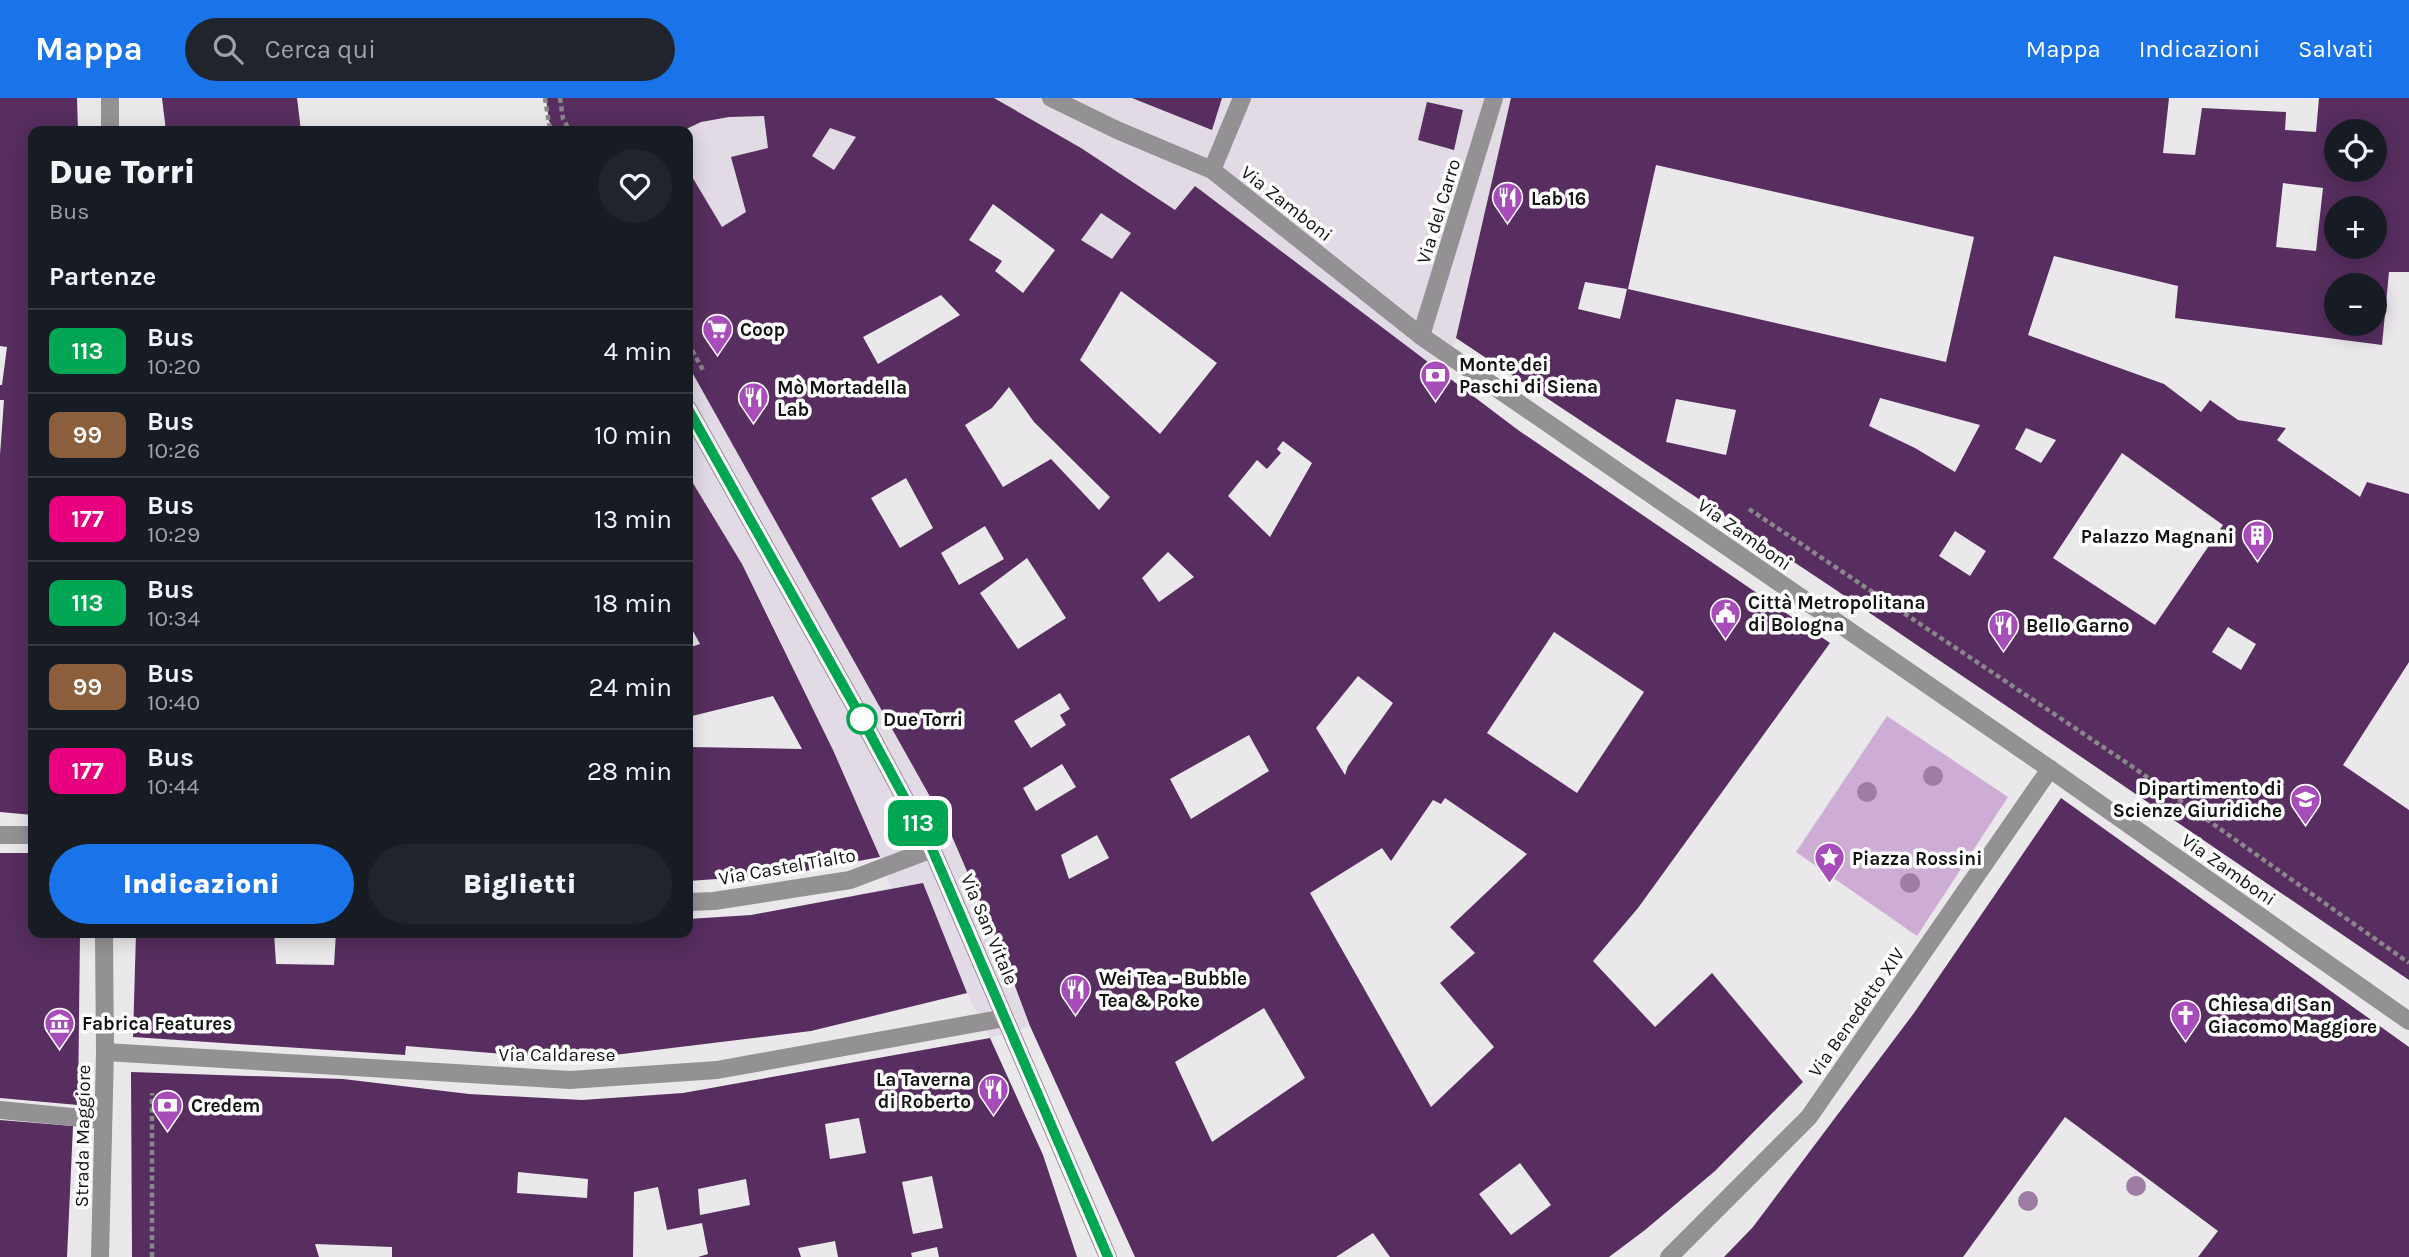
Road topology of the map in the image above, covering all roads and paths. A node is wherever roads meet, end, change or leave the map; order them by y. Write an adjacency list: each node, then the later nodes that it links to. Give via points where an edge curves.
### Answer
1 (110, 98): 7 (street)
2 (545, 98): 8 (path)
3 (560, 98): 9 (path)
4 (1051, 98): 10 (street, Via Zamboni)
5 (1242, 98): 10 (street)
6 (1494, 98): 11 (street, Via del Carro)
7 (110, 126)
8 (550, 126)
9 (567, 126)
10 (1212, 170): 11 (street, Via Zamboni)
11 (1421, 336): 13 (street, Via Zamboni)
12 (693, 418): 16 (street, Via San Vitale)
13 (2050, 769): 20 (street, Via Zamboni); 28 (street, Via Benedetto XIV, via 1809,1117)
14 (0, 835): 15 (street)
15 (28, 835)
16 (932, 849): 17 (street, Via Castel Tialto, via 850,880); 19 (street, Via San Vitale)
17 (693, 902)
18 (104, 938): 21 (street, Strada Maggiore)
19 (1005, 1018): 21 (street, Via Caldarese, via 717,1070 570,1080); 27 (street, Via San Vitale)
20 (2409, 1021)
21 (106, 1052): 24 (street, Strada Maggiore)
22 (152, 1084): 26 (path)
23 (0, 1110): 24 (street)
24 (103, 1120): 25 (street, Strada Maggiore)
25 (100, 1257)
26 (152, 1257)
27 (1108, 1257)
28 (1669, 1257)

